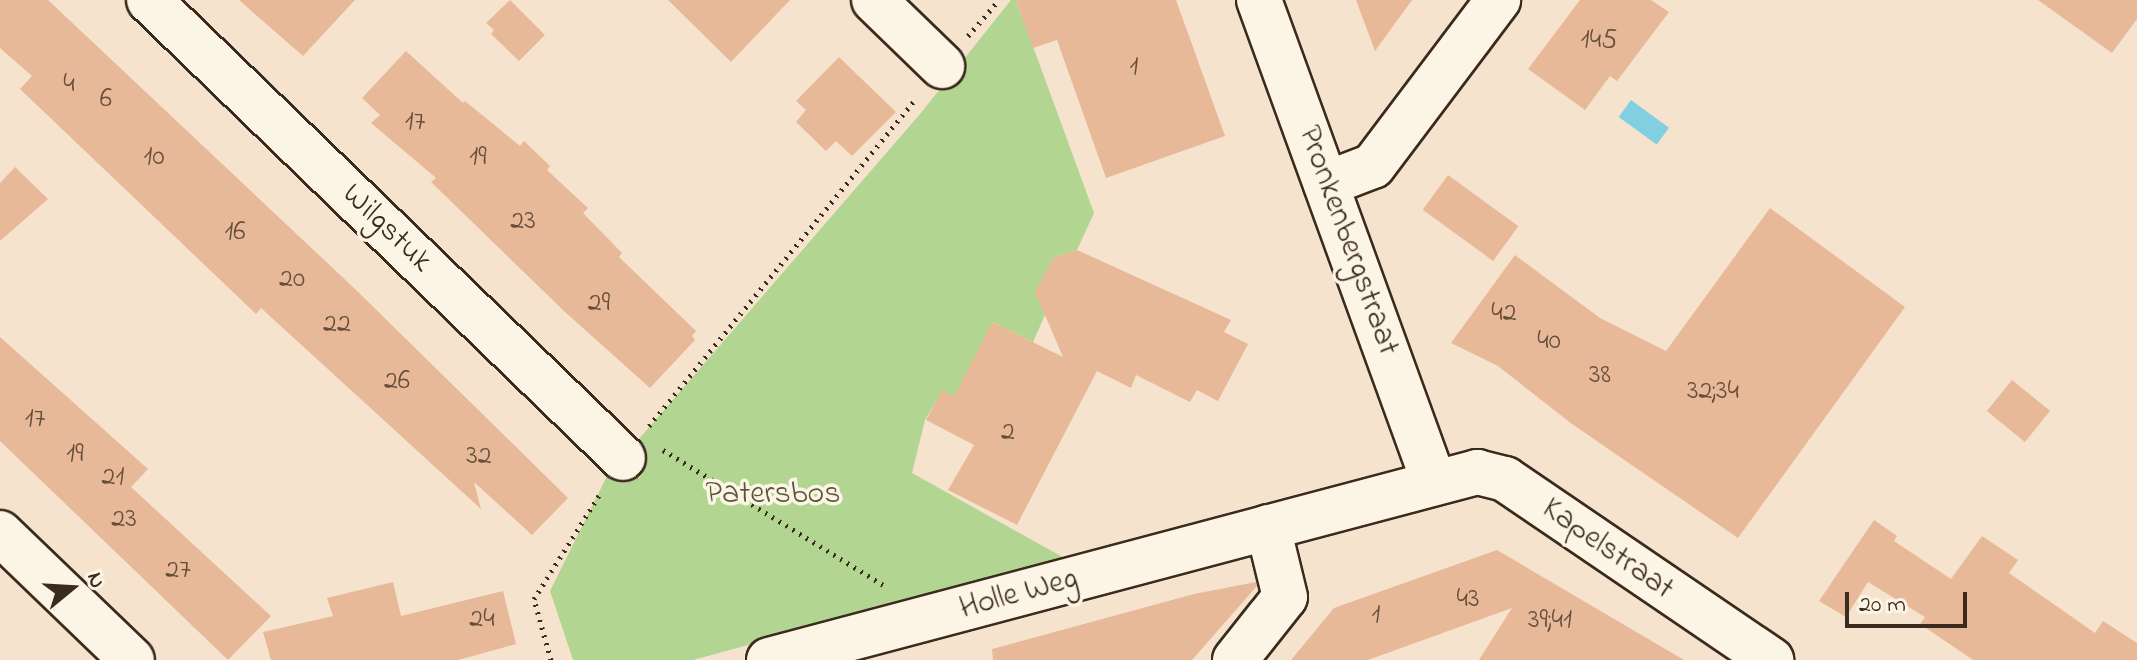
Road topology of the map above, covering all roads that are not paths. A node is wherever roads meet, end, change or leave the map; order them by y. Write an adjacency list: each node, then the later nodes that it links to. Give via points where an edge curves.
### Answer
1 (149, 0): 7 (street, Wilgstuk)
2 (874, 0): 5 (street)
3 (1259, 0): 6 (street, Pronkenbergstraat)
4 (1498, 0): 6 (street, via 1373,166)
5 (942, 66)
6 (1326, 184): 8 (street, Pronkenbergstraat)
7 (623, 458)
8 (1434, 482): 9 (street, Kapelstraat); 14 (street, Kapelstraat, via 1477,472 1505,479)
9 (1268, 527): 12 (street, Holle Weg); 13 (street, via 1285,597)
10 (0, 533): 11 (street)
11 (132, 660)
12 (769, 660)
13 (1235, 660)
14 (1771, 660)

